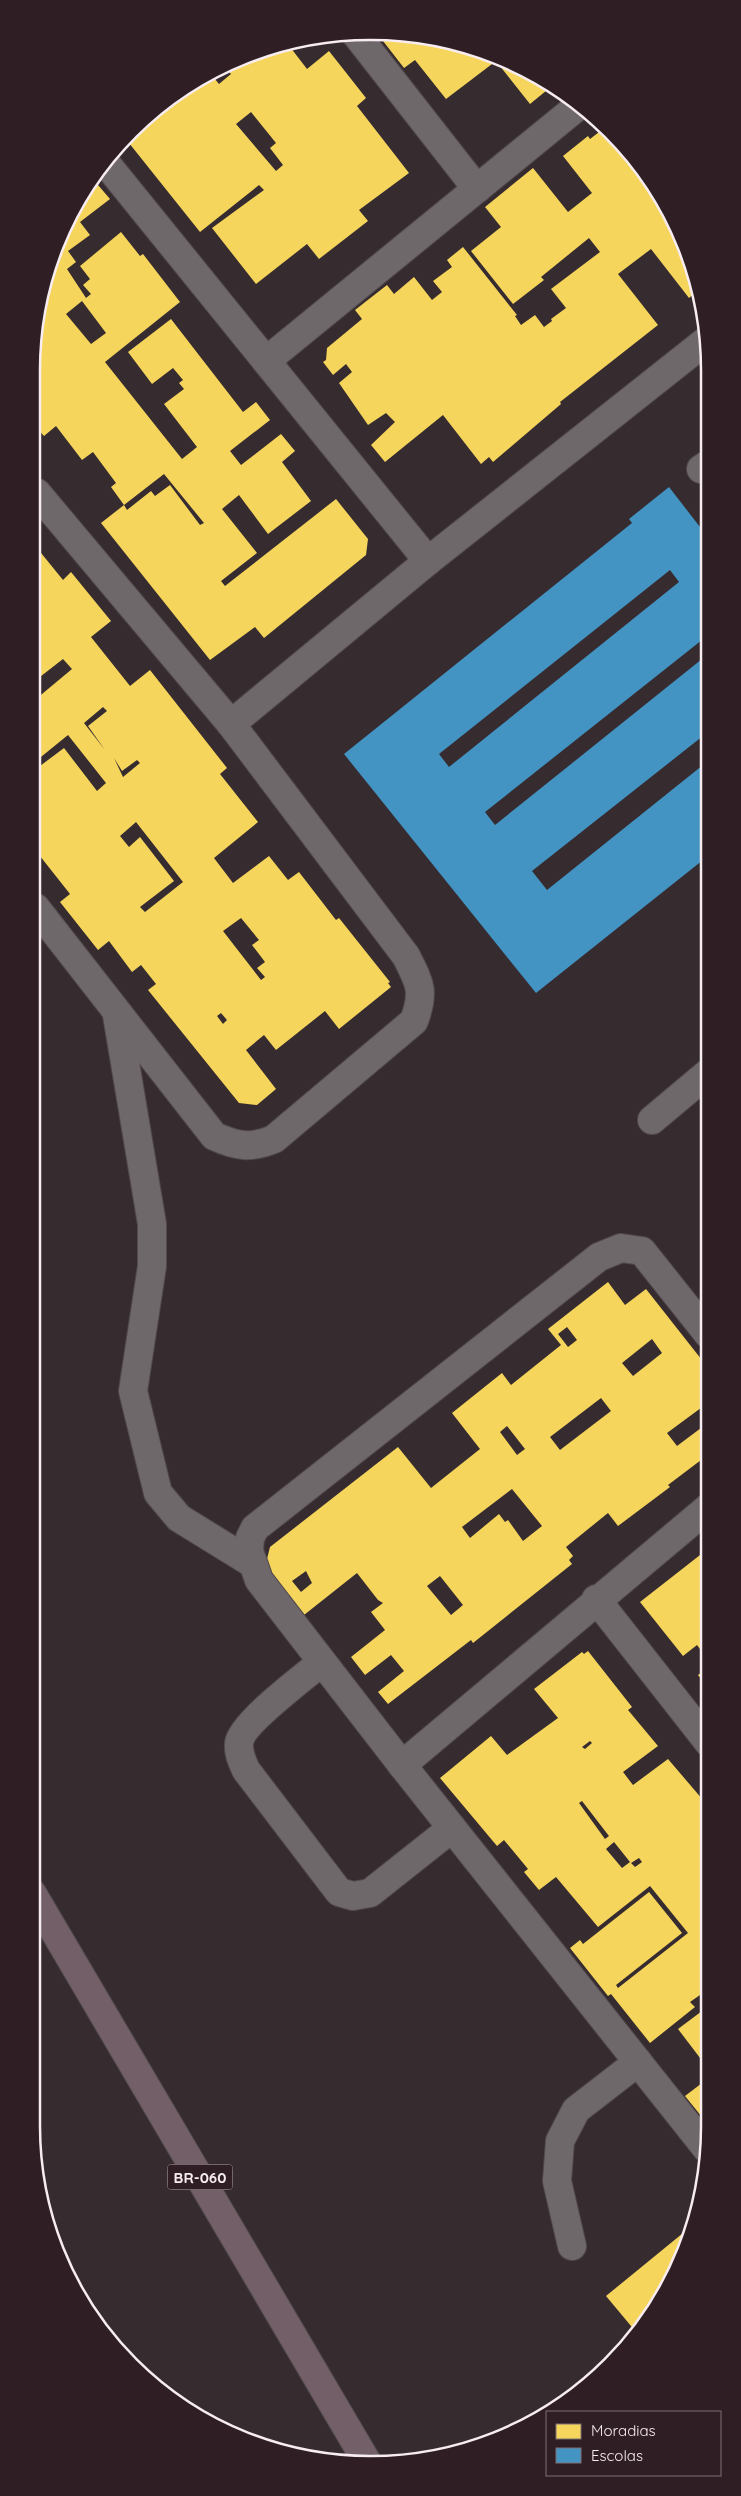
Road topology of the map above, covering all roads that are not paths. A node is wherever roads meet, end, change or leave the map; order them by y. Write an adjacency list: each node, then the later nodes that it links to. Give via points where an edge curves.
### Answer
1 (361, 40): 4 (street)
2 (574, 110): 4 (street)
3 (109, 167): 6 (street)
4 (477, 189): 6 (street)
5 (700, 346): 8 (street)
6 (266, 361): 8 (street)
7 (40, 497): 9 (street)
8 (428, 560): 9 (street)
9 (231, 724): 11 (street, via 406,956 419,982 421,1002 414,1021 274,1139 249,1147 214,1136)
10 (40, 913): 11 (street)
11 (117, 1012): 16 (street, via 152,1224 152,1266 133,1391 158,1493 179,1518)
12 (701, 1079): 13 (street)
13 (652, 1120)
14 (701, 1323): 16 (street, via 642,1251 621,1248 599,1257 255,1528 250,1538)
15 (701, 1514): 17 (street)
16 (252, 1563): 18 (street, via 259,1580)
17 (596, 1600): 19 (street); 20 (street)
18 (322, 1662): 20 (street); 21 (street, via 249,1724 239,1742 246,1770 339,1892 353,1896 381,1887)
19 (701, 1733)
20 (402, 1765): 21 (street)
21 (452, 1828): 23 (street)
22 (40, 1907): 26 (highway, BR-060)
23 (638, 2062): 24 (street); 25 (street, via 576,2110 560,2142 557,2182)
24 (700, 2141)
25 (572, 2246)
26 (363, 2456)

